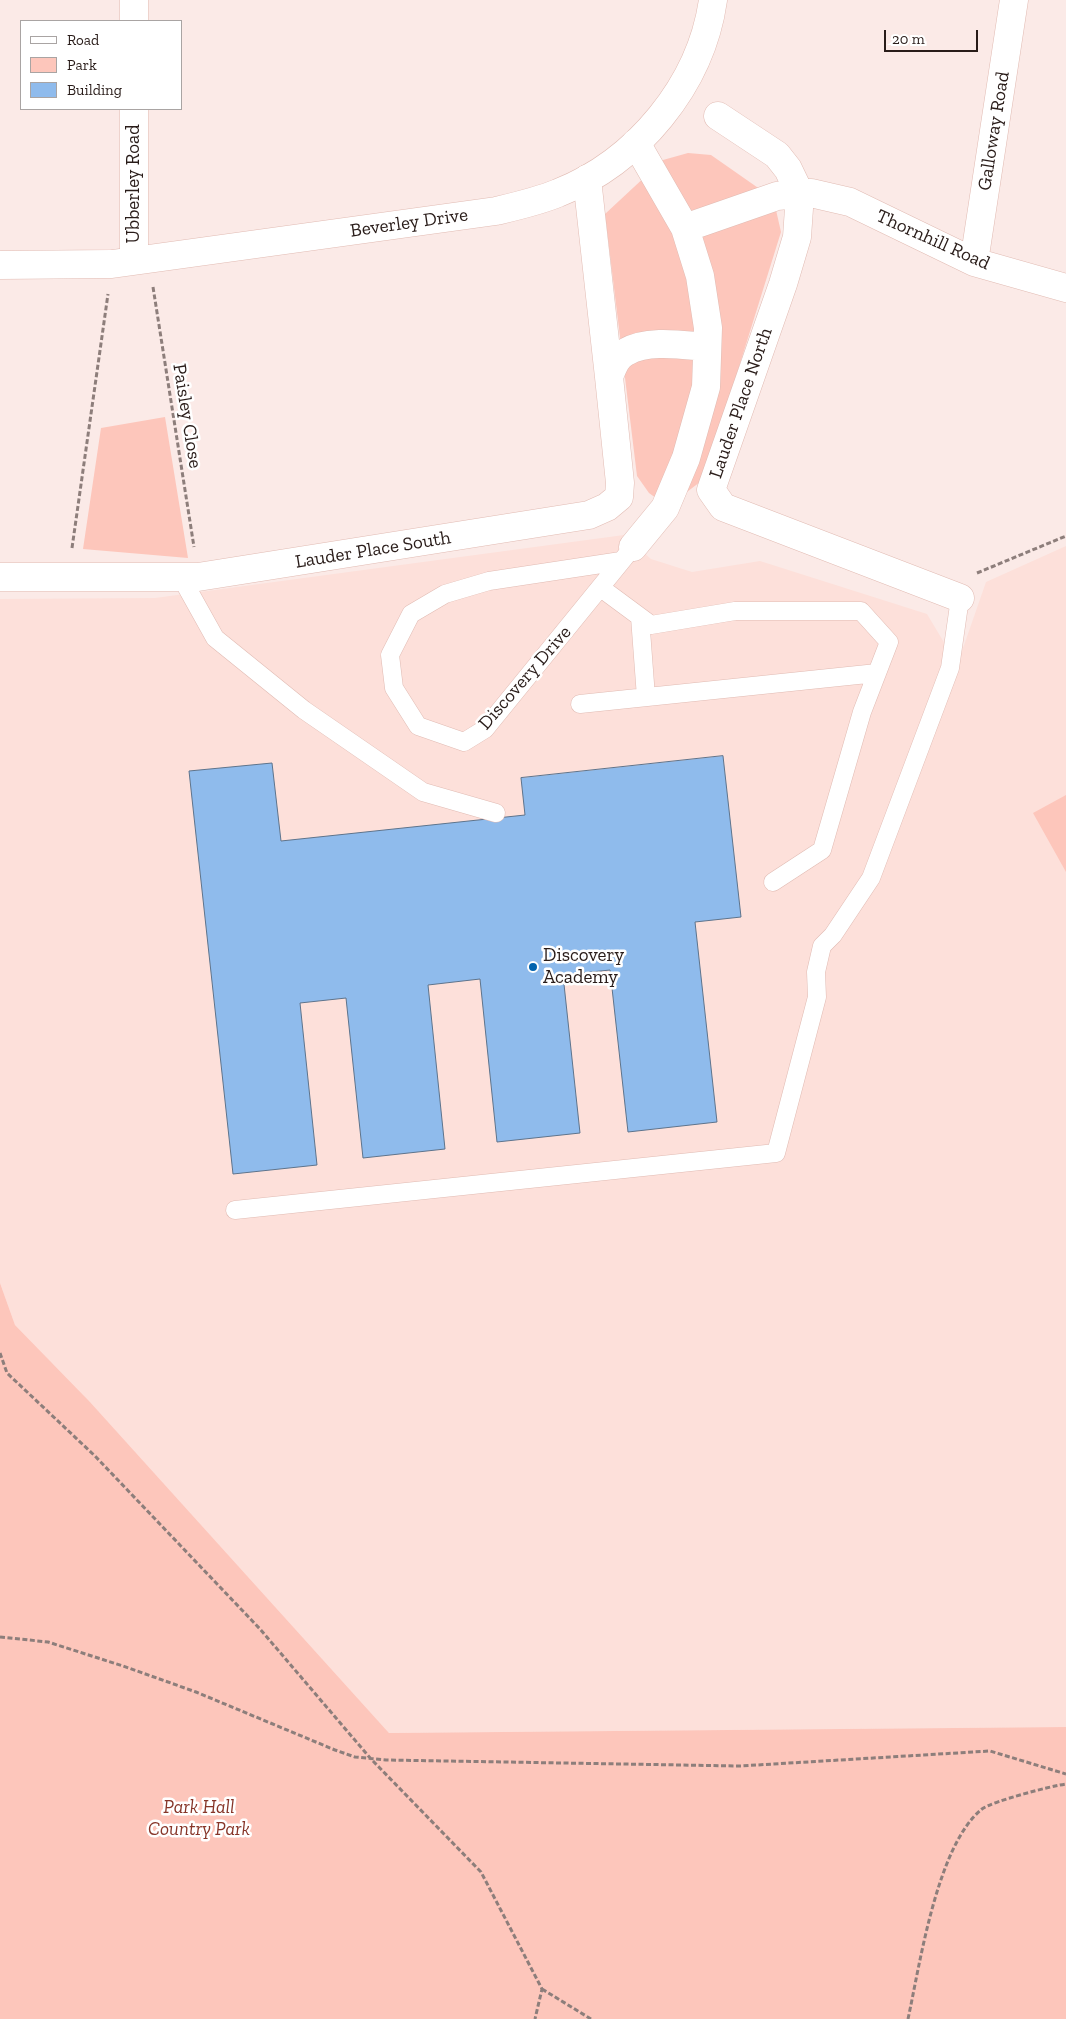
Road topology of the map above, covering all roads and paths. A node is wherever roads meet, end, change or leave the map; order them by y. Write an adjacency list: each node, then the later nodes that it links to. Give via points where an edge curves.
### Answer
1 (134, 0): 4 (street)
2 (713, 0): 7 (street, Beverley Drive, via 700,49 687,78 671,104)
3 (1014, 0): 12 (street, Galloway Road)
4 (134, 20)
5 (134, 110): 11 (street, Ubberley Road)
6 (718, 116): 9 (street, via 777,155)
7 (636, 143): 8 (street, Beverley Drive); 10 (street, Discovery Drive)
8 (588, 178): 11 (street, Beverley Drive, via 558,194 496,211); 16 (street, Lauder Place South)
9 (800, 194): 10 (street, Thornhill Road, via 777,196); 12 (street, Thornhill Road, via 811,193 850,202); 23 (street, Lauder Place North, via 797,237 783,284 710,490 723,507)
10 (685, 228): 15 (street, Discovery Drive, via 700,276 708,328)
11 (132, 261): 13 (street, Beverley Drive); 19 (path); 21 (path, Paisley Close)
12 (974, 262): 14 (street, Thornhill Road)
13 (0, 265)
14 (1066, 288)
15 (707, 347): 16 (street, via 648,345 626,351 616,361); 18 (street, Discovery Drive, via 706,386 686,458 665,508)
16 (609, 377): 21 (street, Lauder Place South, via 619,497 599,512)
17 (1066, 536): 23 (path, via 962,579)
18 (627, 554): 22 (lane, Discovery Drive); 22 (lane, Discovery Drive, via 489,581 445,594 411,614 390,655 394,688 418,726 464,742 485,729)
19 (68, 576): 20 (street, Lauder Place South); 21 (street, Lauder Place South)
20 (0, 577)
21 (190, 577): 28 (lane, via 214,638 304,710 423,792)
22 (601, 588): 24 (lane)
23 (960, 598): 30 (lane, via 950,668 871,878 822,946 816,972 816,997 776,1152)
24 (640, 617): 25 (lane, via 651,625 735,611 861,611 889,642); 26 (lane)
25 (877, 673): 26 (lane); 29 (lane, via 862,712 822,850)
26 (646, 697): 27 (lane)
27 (580, 704)
28 (496, 813)
29 (773, 882)
30 (235, 1210)
31 (0, 1353): 33 (path, via 7,1373 95,1456 253,1622)
32 (0, 1637): 33 (path, via 48,1642 123,1666 196,1692 335,1750)
33 (372, 1759): 34 (path, via 740,1766 990,1751); 36 (path, via 481,1872)
34 (1066, 1774)
35 (1066, 1784): 39 (path, via 1050,1786 983,1808 967,1825 939,1881)
36 (542, 1989): 37 (path); 38 (path)
37 (535, 2019)
38 (591, 2019)
39 (908, 2019)

